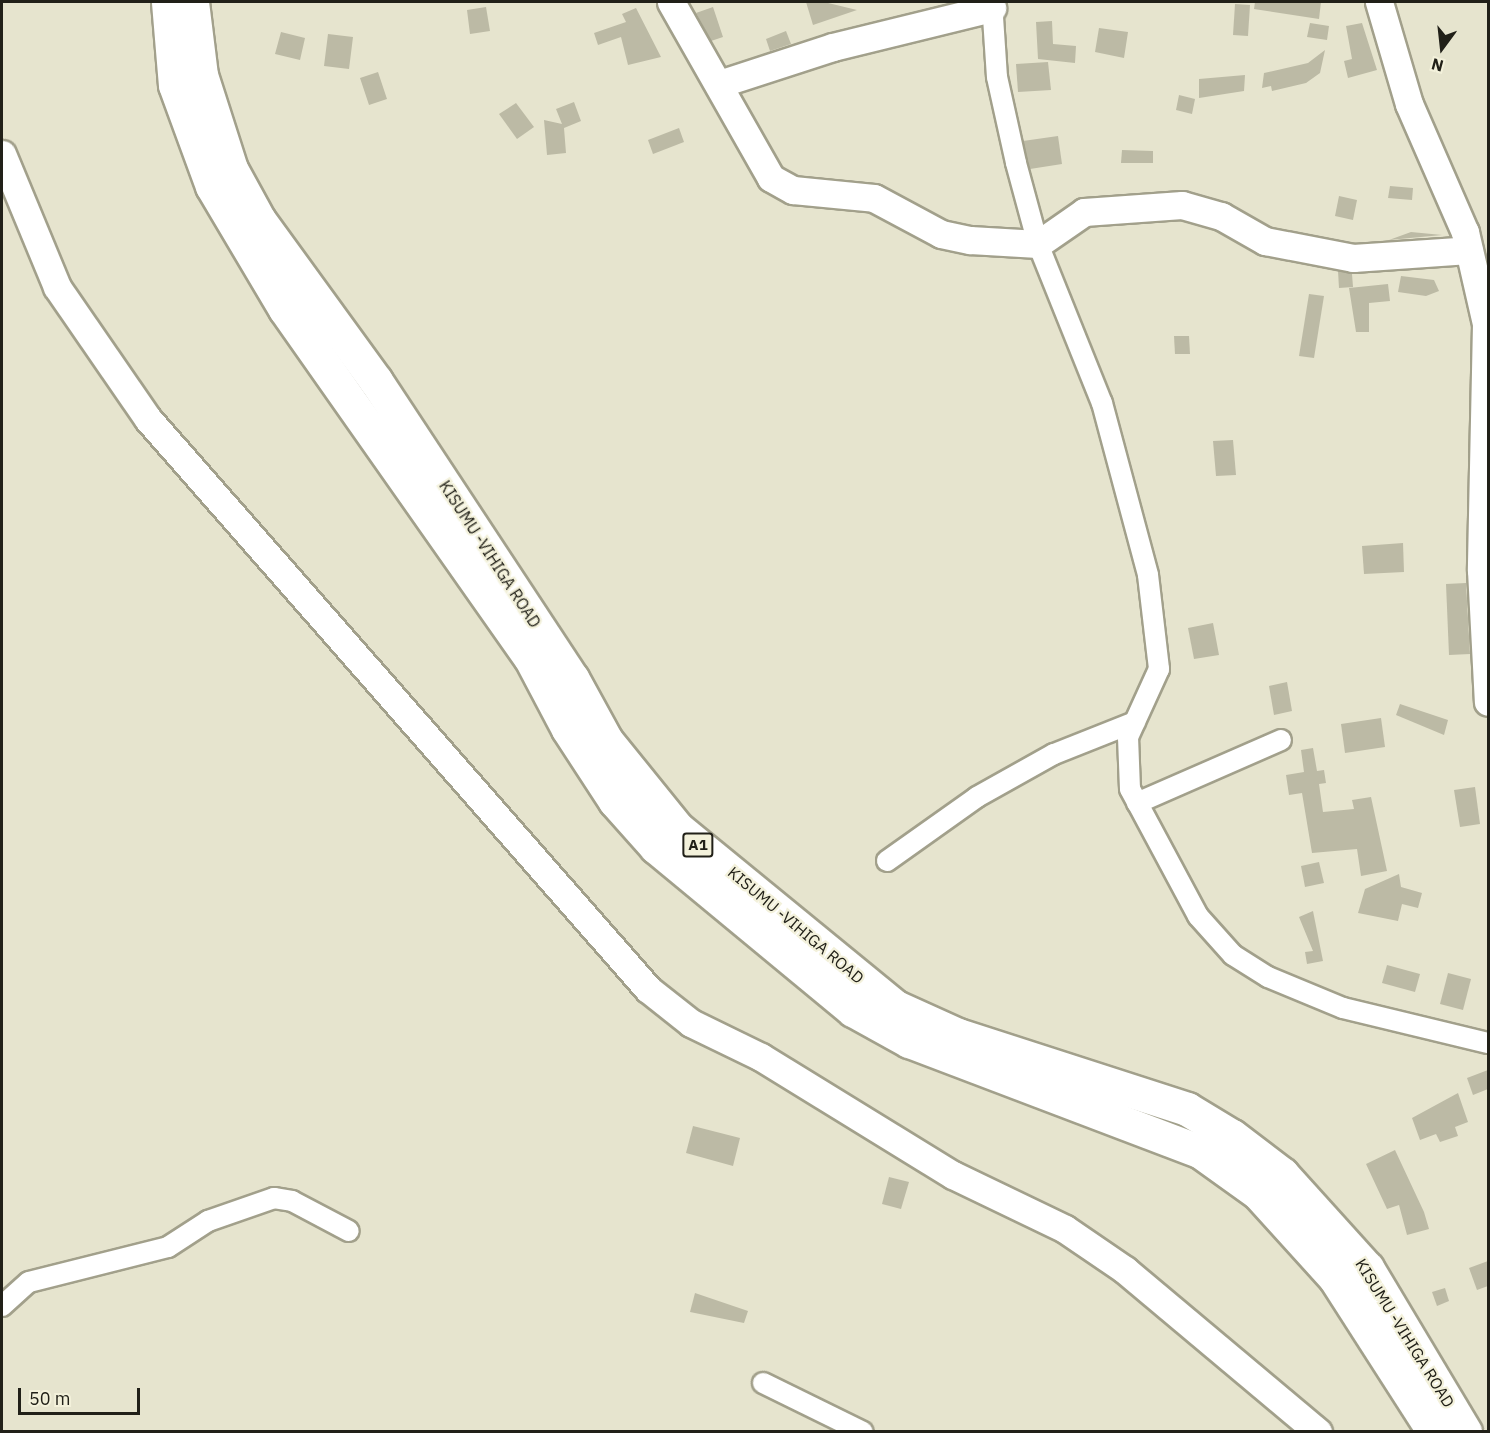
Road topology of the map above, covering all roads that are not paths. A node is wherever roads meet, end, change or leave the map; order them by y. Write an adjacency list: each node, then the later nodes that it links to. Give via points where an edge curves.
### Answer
1 (168, 2): 22 (highway, KISUMU -VIHIGA ROAD / A1, via 175,85 212,186 285,309 530,657 568,729 615,801 656,847 853,1010 909,1041 1201,1152 1258,1193 1335,1278 1393,1360)
2 (192, 2): 23 (highway, KISUMU -VIHIGA ROAD / A1, via 201,75 231,170 259,220 376,381 572,678 606,740 677,828 896,1007 958,1035 1187,1109 1232,1136 1282,1174 1367,1268)
3 (671, 2): 6 (street)
4 (1379, 2): 9 (street, via 1409,104)
5 (992, 5): 6 (street, via 833,46); 8 (street, via 997,77)
6 (719, 84): 8 (street, via 771,178 783,187 874,198 941,234)
7 (2, 154): 21 (street, via 57,287 148,419 648,989 691,1023 761,1057 952,1175 1065,1229 1125,1270)
8 (1038, 244): 9 (street, via 1084,212 1182,205 1221,216 1265,241 1353,258); 12 (street, via 1102,403 1148,575 1159,669)
9 (1469, 250): 10 (street)
10 (1487, 324): 11 (street, via 1481,570)
11 (1488, 702)
12 (1135, 722): 14 (street, via 1126,771); 15 (street, via 1054,754 976,797)
13 (1281, 740): 14 (street)
14 (1137, 803): 16 (street, via 1198,916 1233,955 1268,977 1343,1008)
15 (887, 861)
16 (1488, 1043)
17 (349, 1231): 18 (street, via 292,1201 274,1198 208,1221 168,1247 29,1282)
18 (2, 1306)
19 (763, 1383): 20 (street)
20 (862, 1431)
21 (1318, 1431)
22 (1434, 1431)
23 (1465, 1431)

